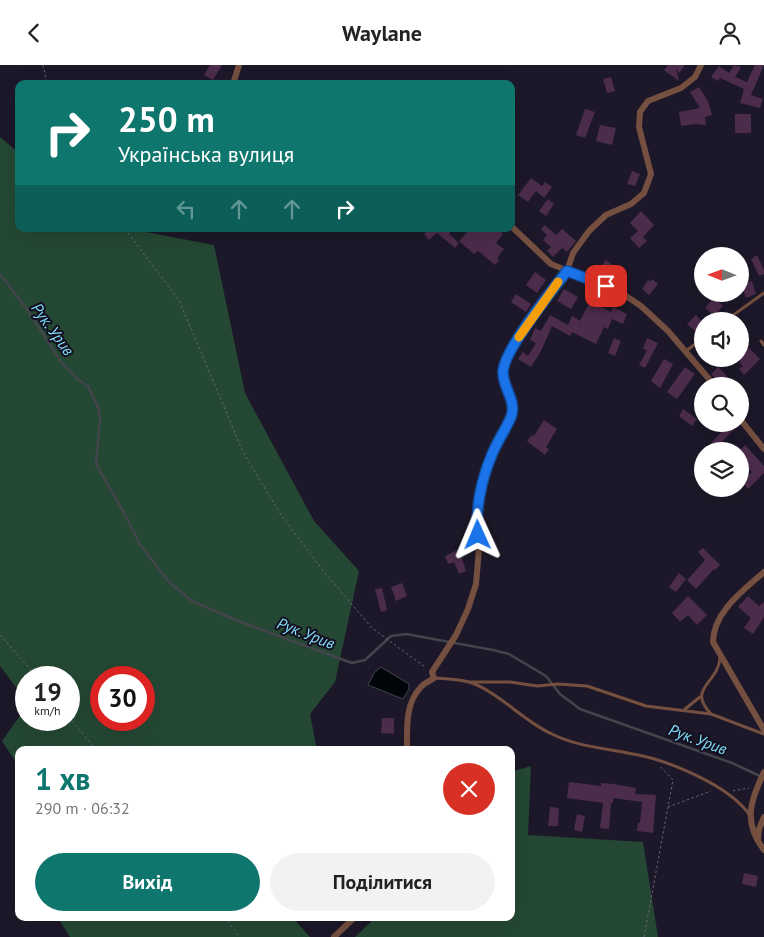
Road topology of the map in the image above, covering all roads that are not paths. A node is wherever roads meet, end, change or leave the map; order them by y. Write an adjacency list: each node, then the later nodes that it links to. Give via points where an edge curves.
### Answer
1 (239, 65): 3 (street)
2 (701, 65): 5 (street, via 695,77 682,88 648,101 640,112 639,127 651,174 644,193 631,204 606,215 590,231 572,253)
3 (234, 80)
4 (515, 230): 5 (street, via 551,264)
5 (567, 271): 11 (street, via 620,292 641,306); 17 (street, via 516,342 504,365 502,374 511,399 512,415 490,459 476,522 480,549 476,583 456,635)
6 (764, 293): 7 (lane)
7 (738, 312)
8 (761, 341): 10 (lane)
9 (694, 345): 11 (lane)
10 (764, 345)
11 (686, 351): 12 (street)
12 (708, 377)
13 (749, 430): 14 (street)
14 (764, 449)
15 (764, 572): 16 (street, via 734,600 716,626 713,642)
16 (720, 656): 19 (lane, via 716,672); 22 (street)
17 (433, 675): 18 (lane); 24 (street, via 413,701 407,720)
18 (470, 682): 20 (lane, via 586,686 646,706); 26 (lane, via 489,691 552,735 592,748 635,754 701,777 726,791)
19 (700, 697): 20 (lane); 21 (lane)
20 (685, 709): 21 (lane)
21 (711, 714): 23 (lane)
22 (764, 730)
23 (764, 734)
24 (407, 746)
25 (764, 772): 26 (street, via 752,799)
26 (750, 814): 28 (street)
27 (764, 817): 28 (street)
28 (758, 841): 29 (street)
29 (764, 850)
30 (351, 921): 31 (street)
31 (334, 937)

